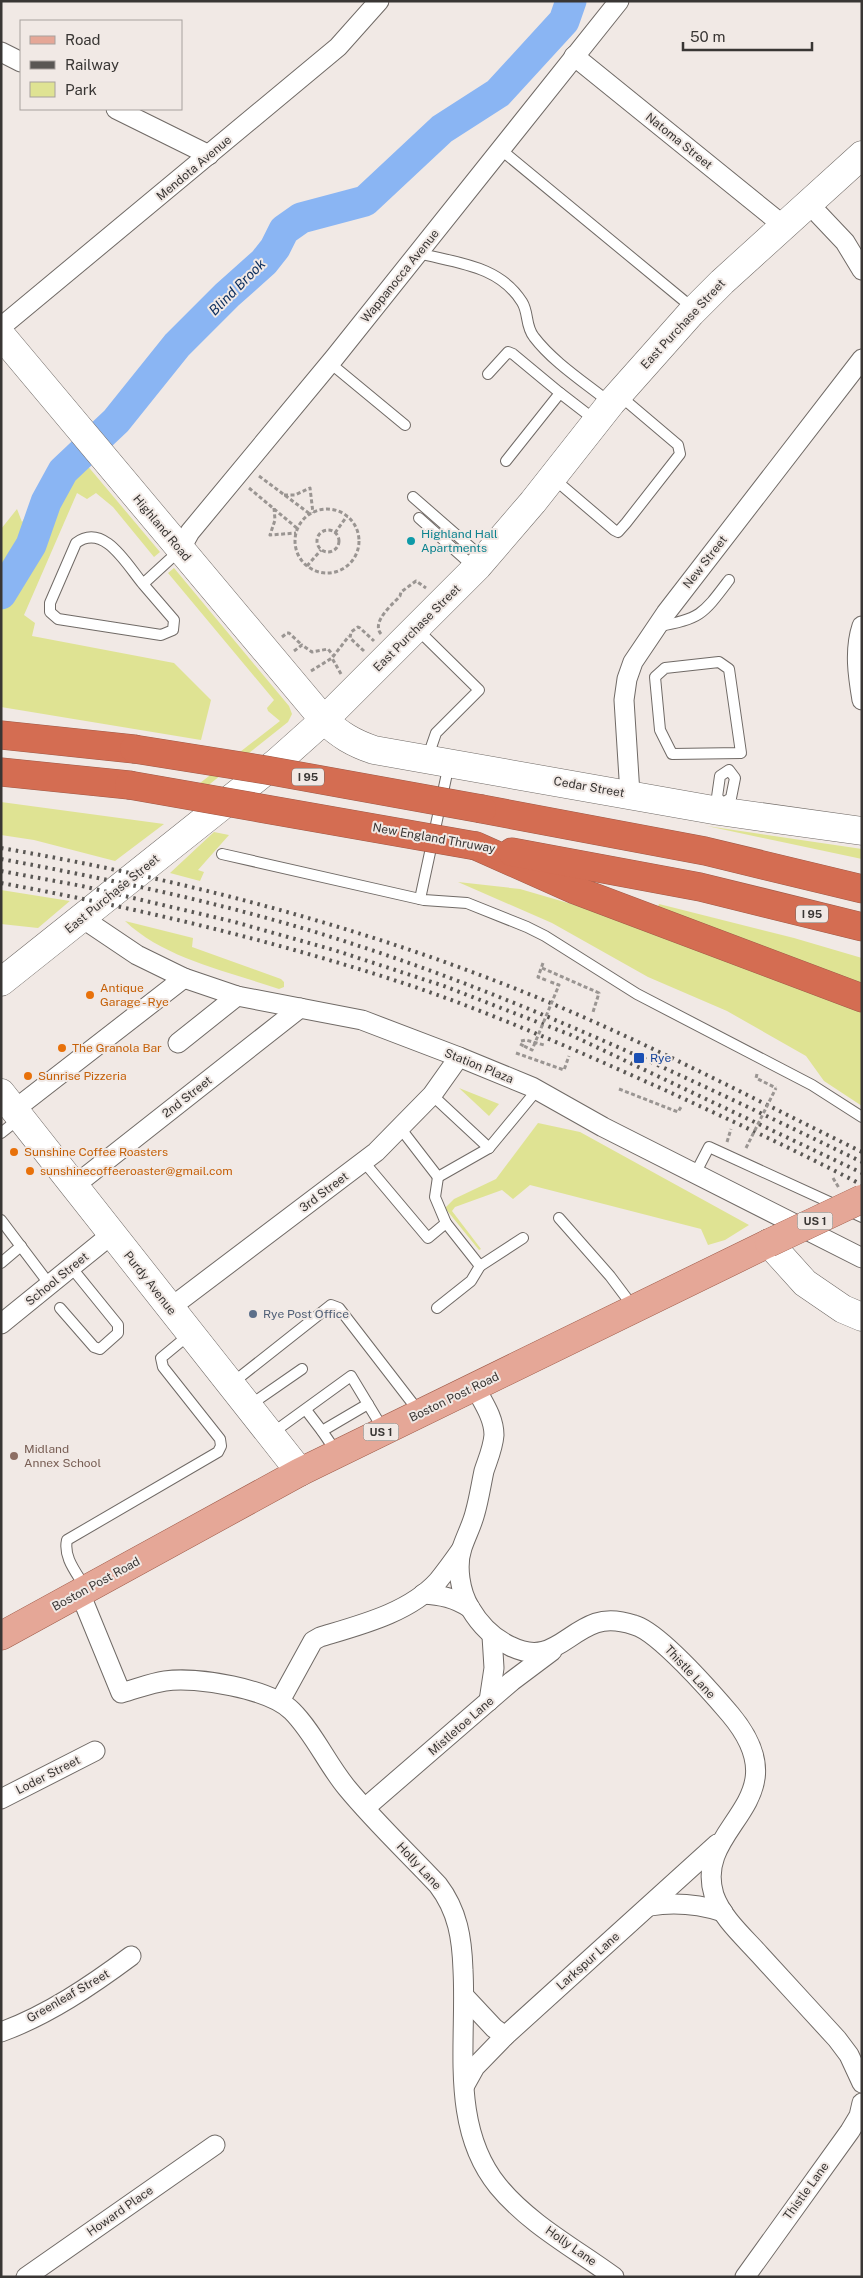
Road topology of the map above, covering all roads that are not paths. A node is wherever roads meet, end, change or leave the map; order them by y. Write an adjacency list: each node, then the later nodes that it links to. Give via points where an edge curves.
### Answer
1 (379, 1): 8 (street, Mendota Avenue, via 338,46)
2 (619, 1): 4 (street, Wappanocca Avenue)
3 (1, 52): 5 (street)
4 (574, 56): 7 (street, Wappanocca Avenue); 11 (street, Natoma Street)
5 (20, 62)
6 (118, 110): 8 (street)
7 (500, 149): 12 (street, Wappanocca Avenue); 14 (lane)
8 (210, 155): 15 (street, Mendota Avenue)
9 (862, 155): 10 (street)
10 (809, 204): 11 (street, East Purchase Street); 13 (street, via 844,242)
11 (784, 226): 14 (street, East Purchase Street)
12 (418, 253): 18 (street, Wappanocca Avenue); 21 (lane, via 484,269 519,296 534,338)
13 (862, 270)
14 (695, 309): 21 (street, East Purchase Street)
15 (1, 327)
16 (1, 335): 27 (street, Highland Road)
17 (862, 359): 31 (street, New Street)
18 (330, 363): 22 (lane); 27 (street, Wappanocca Avenue, via 190,532)
19 (488, 374): 20 (lane, via 508,352)
20 (560, 393): 21 (lane); 23 (lane)
21 (609, 406): 24 (street, East Purchase Street); 24 (lane, via 678,445 680,454 626,523 618,532 614,530)
22 (405, 425)
23 (506, 461)
24 (552, 478): 28 (street, East Purchase Street)
25 (413, 497): 28 (lane)
26 (419, 518): 28 (lane)
27 (180, 550): 30 (lane); 35 (street, Highland Road)
28 (480, 564): 33 (street, East Purchase Street)
29 (729, 580): 31 (lane, via 705,611 694,619)
30 (143, 584): 30 (lane, via 110,544 97,537 84,537 76,543 50,602 50,612 58,619 161,635 173,630 174,620)
31 (657, 626): 41 (street, New Street, via 632,662 627,679 624,700)
32 (862, 626): 34 (street, via 857,649)
33 (417, 628): 35 (street, East Purchase Street); 38 (lane, via 479,690 436,733)
34 (862, 700)
35 (324, 720): 38 (street, Cedar Street, via 341,736 356,744); 48 (street, East Purchase Street, via 277,762)
36 (1, 736): 46 (highway, I 95, bridge, via 134,749 266,770 696,849)
37 (726, 754): 37 (lane, via 672,754 660,730 655,678 665,668 719,662 729,669 741,753); 39 (lane)
38 (438, 761): 41 (street, Cedar Street); 47 (lane)
39 (728, 770): 42 (lane, via 720,776 717,797); 42 (lane, via 735,778 731,798)
40 (1, 772): 44 (highway, New England Thruway / I 95, bridge, via 129,785)
41 (630, 794): 42 (street, Cedar Street)
42 (723, 807): 43 (street, Cedar Street)
43 (862, 831)
44 (476, 846): 49 (highway, New England Thruway / I 95, via 700,887); 53 (highway, via 575,890)
45 (222, 854): 47 (lane)
46 (862, 890)
47 (420, 899): 60 (lane, via 467,903 528,927 637,994 812,1085)
48 (82, 918): 50 (street, Station Plaza, via 137,955); 51 (street, East Purchase Street)
49 (862, 927)
50 (184, 978): 52 (street, Station Plaza); 59 (street)
51 (1, 982)
52 (237, 996): 54 (street, Station Plaza); 55 (street)
53 (862, 998)
54 (300, 1008): 56 (street, Station Plaza, via 362,1020); 66 (street, 2nd Street)
55 (178, 1043)
56 (459, 1057): 57 (street, Station Plaza); 58 (street, 3rd Street)
57 (537, 1090): 62 (lane); 64 (street, Station Plaza)
58 (432, 1095): 61 (street, 3rd Street); 62 (lane)
59 (9, 1114): 66 (street, Purdy Avenue)
60 (862, 1117)
61 (401, 1129): 63 (street, 3rd Street); 65 (lane)
62 (490, 1148): 65 (lane)
63 (364, 1162): 71 (lane, via 428,1238); 82 (street, 3rd Street)
64 (695, 1174): 68 (lane, via 709,1147); 76 (street, Station Plaza)
65 (438, 1177): 71 (lane, via 435,1198)
66 (74, 1186): 72 (street, Purdy Avenue)
67 (851, 1193): 74 (main road, Boston Post Road / US 1, bridge)
68 (862, 1217)
69 (560, 1218): 84 (lane)
70 (1, 1220): 75 (lane)
71 (446, 1222): 78 (lane)
72 (112, 1234): 79 (street, School Street); 82 (street, Purdy Avenue)
73 (523, 1238): 78 (lane)
74 (769, 1243): 84 (main road, Boston Post Road / US 1); 85 (street, via 805,1283 843,1309)
75 (20, 1246): 77 (lane); 80 (lane)
76 (862, 1258)
77 (1, 1263)
78 (480, 1266): 83 (lane, via 472,1281)
79 (71, 1267): 80 (street, School Street); 81 (lane, via 118,1325 118,1333 100,1349 94,1347)
80 (50, 1285): 86 (street, School Street)
81 (60, 1308)
82 (170, 1308): 87 (street, Purdy Avenue)
83 (437, 1308)
84 (634, 1308): 90 (main road, Boston Post Road / US 1)
85 (862, 1317)
86 (1, 1324)
87 (190, 1333): 89 (street, Purdy Avenue); 101 (lane, via 165,1353 163,1367 220,1439 221,1446 218,1452 67,1540 65,1550)
88 (302, 1369): 92 (lane)
89 (230, 1385): 92 (street, Purdy Avenue); 94 (lane, via 331,1305 339,1308)
90 (475, 1387): 94 (main road, Boston Post Road / US 1); 100 (street, Thistle Lane, via 492,1420 494,1434 476,1512)
91 (368, 1404): 93 (lane, via 351,1376); 95 (lane); 96 (lane)
92 (248, 1407): 97 (street, Purdy Avenue)
93 (306, 1410): 95 (lane); 97 (lane)
94 (420, 1413): 96 (main road, Boston Post Road / US 1)
95 (322, 1431): 98 (lane)
96 (384, 1431): 98 (main road, Boston Post Road / US 1)
97 (270, 1435): 99 (street, Purdy Avenue)
98 (337, 1454): 99 (main road, Boston Post Road / US 1)
99 (300, 1472): 101 (main road, Boston Post Road / US 1)
100 (461, 1550): 102 (street); 103 (street, Thistle Lane, via 460,1580)
101 (83, 1591): 104 (main road, Boston Post Road / US 1); 107 (street, Holly Lane, via 122,1693 184,1679 220,1684)
102 (423, 1594): 103 (street, via 457,1600); 107 (street, via 383,1616 313,1641)
103 (470, 1608): 105 (street, Thistle Lane)
104 (1, 1636)
105 (492, 1636): 106 (street, Thistle Lane, via 519,1651 532,1653); 108 (street, via 494,1668)
106 (558, 1646): 108 (street, Mistletoe Lane); 112 (street, Thistle Lane, via 595,1623 607,1621 636,1625 663,1643 731,1715 749,1747 755,1777 746,1806)
107 (280, 1701): 111 (street, Holly Lane, via 302,1722 335,1773)
108 (489, 1701): 111 (street, Mistletoe Lane)
109 (95, 1751): 110 (street, Loder Street)
110 (1, 1799)
111 (365, 1808): 116 (street, Holly Lane, via 449,1899 459,1928)
112 (720, 1842): 113 (street, Larkspur Lane); 114 (street, Thistle Lane, via 713,1860 711,1879 714,1896)
113 (650, 1906): 114 (street, via 686,1904); 118 (street, Larkspur Lane)
114 (723, 1912): 119 (street, Thistle Lane, via 837,2039)
115 (131, 1956): 117 (street, Greenleaf Street, via 95,1982)
116 (465, 1997): 118 (street); 120 (street, Holly Lane)
117 (1, 2032)
118 (505, 2036): 120 (street, Larkspur Lane, via 475,2067)
119 (862, 2083)
120 (464, 2086): 124 (street, Holly Lane, via 470,2129 486,2168 498,2186 533,2218)
121 (862, 2103): 125 (street, Thistle Lane, via 850,2130)
122 (215, 2145): 123 (street, Howard Place)
123 (26, 2277)
124 (614, 2277)
125 (745, 2277)

